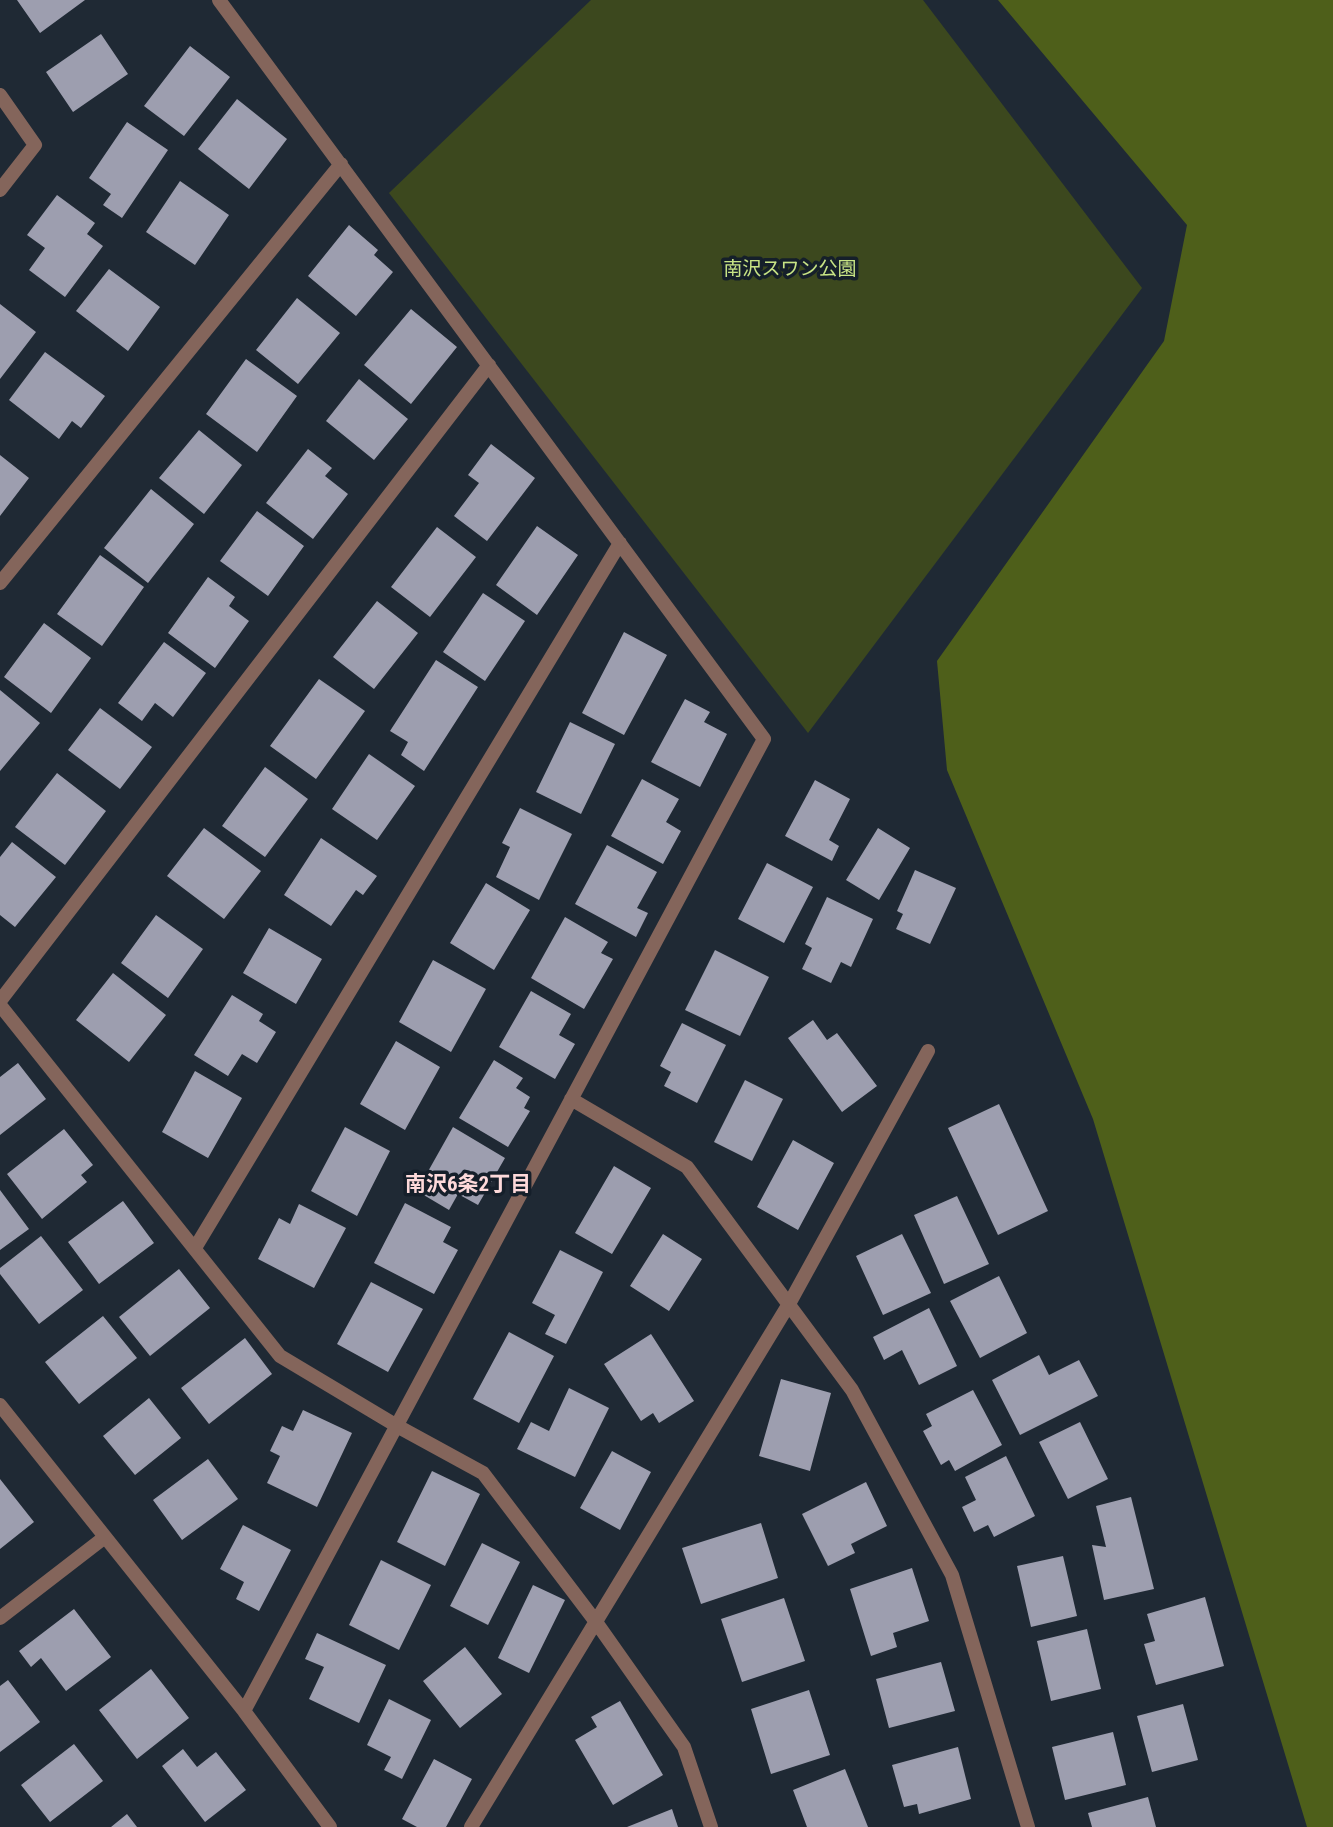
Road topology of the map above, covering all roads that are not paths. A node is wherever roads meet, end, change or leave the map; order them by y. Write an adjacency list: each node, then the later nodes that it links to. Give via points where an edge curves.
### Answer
1 (219, 0): 3 (street)
2 (0, 95): 4 (street, via 35,145)
3 (341, 164): 5 (street); 7 (street)
4 (0, 190)
5 (489, 365): 6 (street); 8 (street)
6 (620, 543): 10 (street, via 764,739); 11 (street)
7 (0, 583)
8 (0, 1003): 11 (street)
9 (928, 1051): 12 (street)
10 (571, 1099): 12 (street, via 687,1167); 14 (street)
11 (195, 1248): 14 (street, via 280,1356)
12 (789, 1304): 17 (street); 22 (street, via 852,1390 952,1575)
13 (0, 1405): 15 (street)
14 (397, 1426): 17 (street, via 483,1473); 18 (street)
15 (105, 1537): 16 (street); 18 (street)
16 (0, 1618)
17 (596, 1622): 20 (street); 21 (street, via 684,1747)
18 (244, 1711): 19 (street)
19 (330, 1827)
20 (471, 1827)
21 (711, 1827)
22 (1027, 1827)

